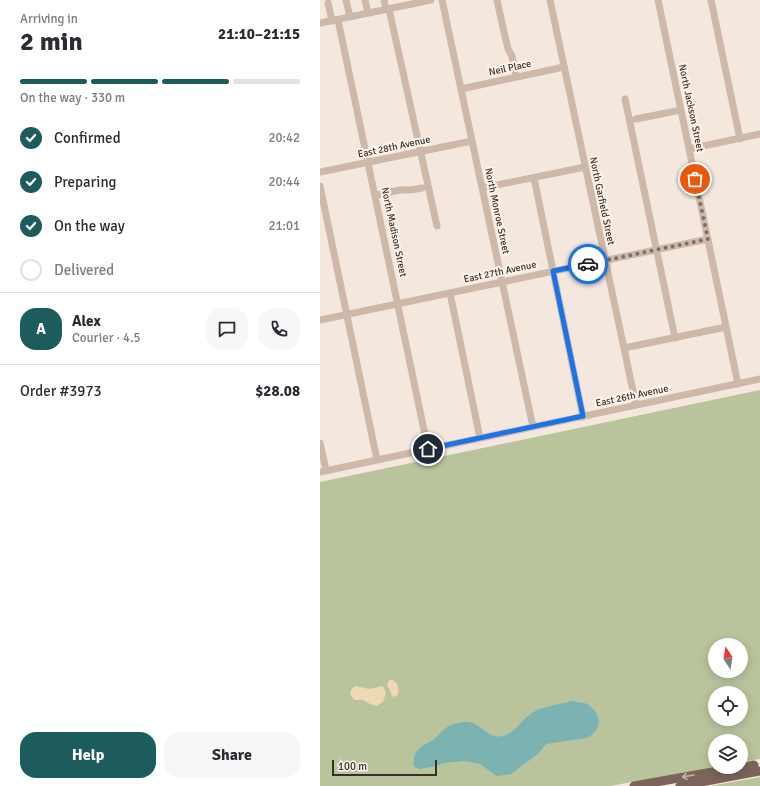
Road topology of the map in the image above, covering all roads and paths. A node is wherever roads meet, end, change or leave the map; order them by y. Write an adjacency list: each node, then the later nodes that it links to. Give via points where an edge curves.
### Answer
1 (346, 0): 14 (street)
2 (365, 0): 13 (street)
3 (384, 0): 12 (street)
4 (431, 0): 11 (street)
5 (442, 0): 19 (street, North Monroe Street)
6 (497, 0): 18 (street)
7 (550, 0): 17 (street, North Garfield Street)
8 (658, 0): 21 (street, North Jackson Street)
9 (711, 0): 24 (street)
10 (328, 3): 15 (street, North Madison Street)
11 (403, 3): 12 (street)
12 (388, 9): 13 (street); 27 (street)
13 (368, 13): 14 (street)
14 (350, 17): 15 (street)
15 (335, 20): 16 (street); 28 (street, North Madison Street)
16 (320, 23)
17 (564, 67): 18 (street, Neil Place); 29 (street, North Garfield Street)
18 (516, 77): 19 (street, Neil Place)
19 (461, 89): 25 (street, North Monroe Street)
20 (625, 98): 38 (street)
21 (681, 110): 22 (street); 26 (street, North Jackson Street)
22 (636, 119)
23 (760, 134): 24 (street)
24 (740, 139): 26 (street)
25 (472, 141): 27 (street, East 28th Avenue); 34 (street, North Monroe Street)
26 (689, 149): 37 (street, North Jackson Street)
27 (420, 152): 28 (street, East 28th Avenue); 36 (street)
28 (369, 162): 30 (street, East 28th Avenue); 35 (street, North Madison Street)
29 (585, 167): 31 (street); 39 (street, North Garfield Street)
30 (320, 172)
31 (534, 178): 34 (street); 40 (street)
32 (320, 186): 44 (street)
33 (422, 188): 35 (street)
34 (482, 188): 41 (street, North Monroe Street)
35 (376, 195): 43 (street, North Madison Street)
36 (437, 226)
37 (708, 239): 38 (street, East 27th Avenue); 46 (street, North Jackson Street)
38 (657, 250): 39 (street, East 27th Avenue); 47 (street)
39 (605, 260): 40 (street, East 27th Avenue); 48 (street, North Garfield Street)
40 (553, 271): 41 (street, East 27th Avenue); 52 (street)
41 (502, 282): 42 (street, East 27th Avenue); 53 (street, North Monroe Street)
42 (450, 293): 43 (street, East 27th Avenue); 54 (street)
43 (398, 304): 44 (street, East 27th Avenue); 56 (street, North Madison Street)
44 (346, 315): 45 (street, East 27th Avenue); 57 (street)
45 (320, 320)
46 (726, 327): 47 (street); 50 (street, North Jackson Street)
47 (675, 338): 48 (street)
48 (624, 348): 51 (street, North Garfield Street)
49 (760, 380): 50 (street, East 26th Avenue)
50 (738, 384): 51 (street, East 26th Avenue)
51 (636, 405): 52 (street, East 26th Avenue)
52 (583, 416): 53 (street, East 26th Avenue)
53 (533, 427): 54 (street, East 26th Avenue)
54 (480, 438): 56 (street, East 26th Avenue)
55 (320, 443): 58 (street)
56 (428, 449): 57 (street, East 26th Avenue)
57 (377, 460): 58 (street, East 26th Avenue)
58 (323, 471)
59 (758, 767): 62 (main road)
60 (708, 773): 61 (main road, one-way to 61)
61 (634, 786)
62 (680, 786)

